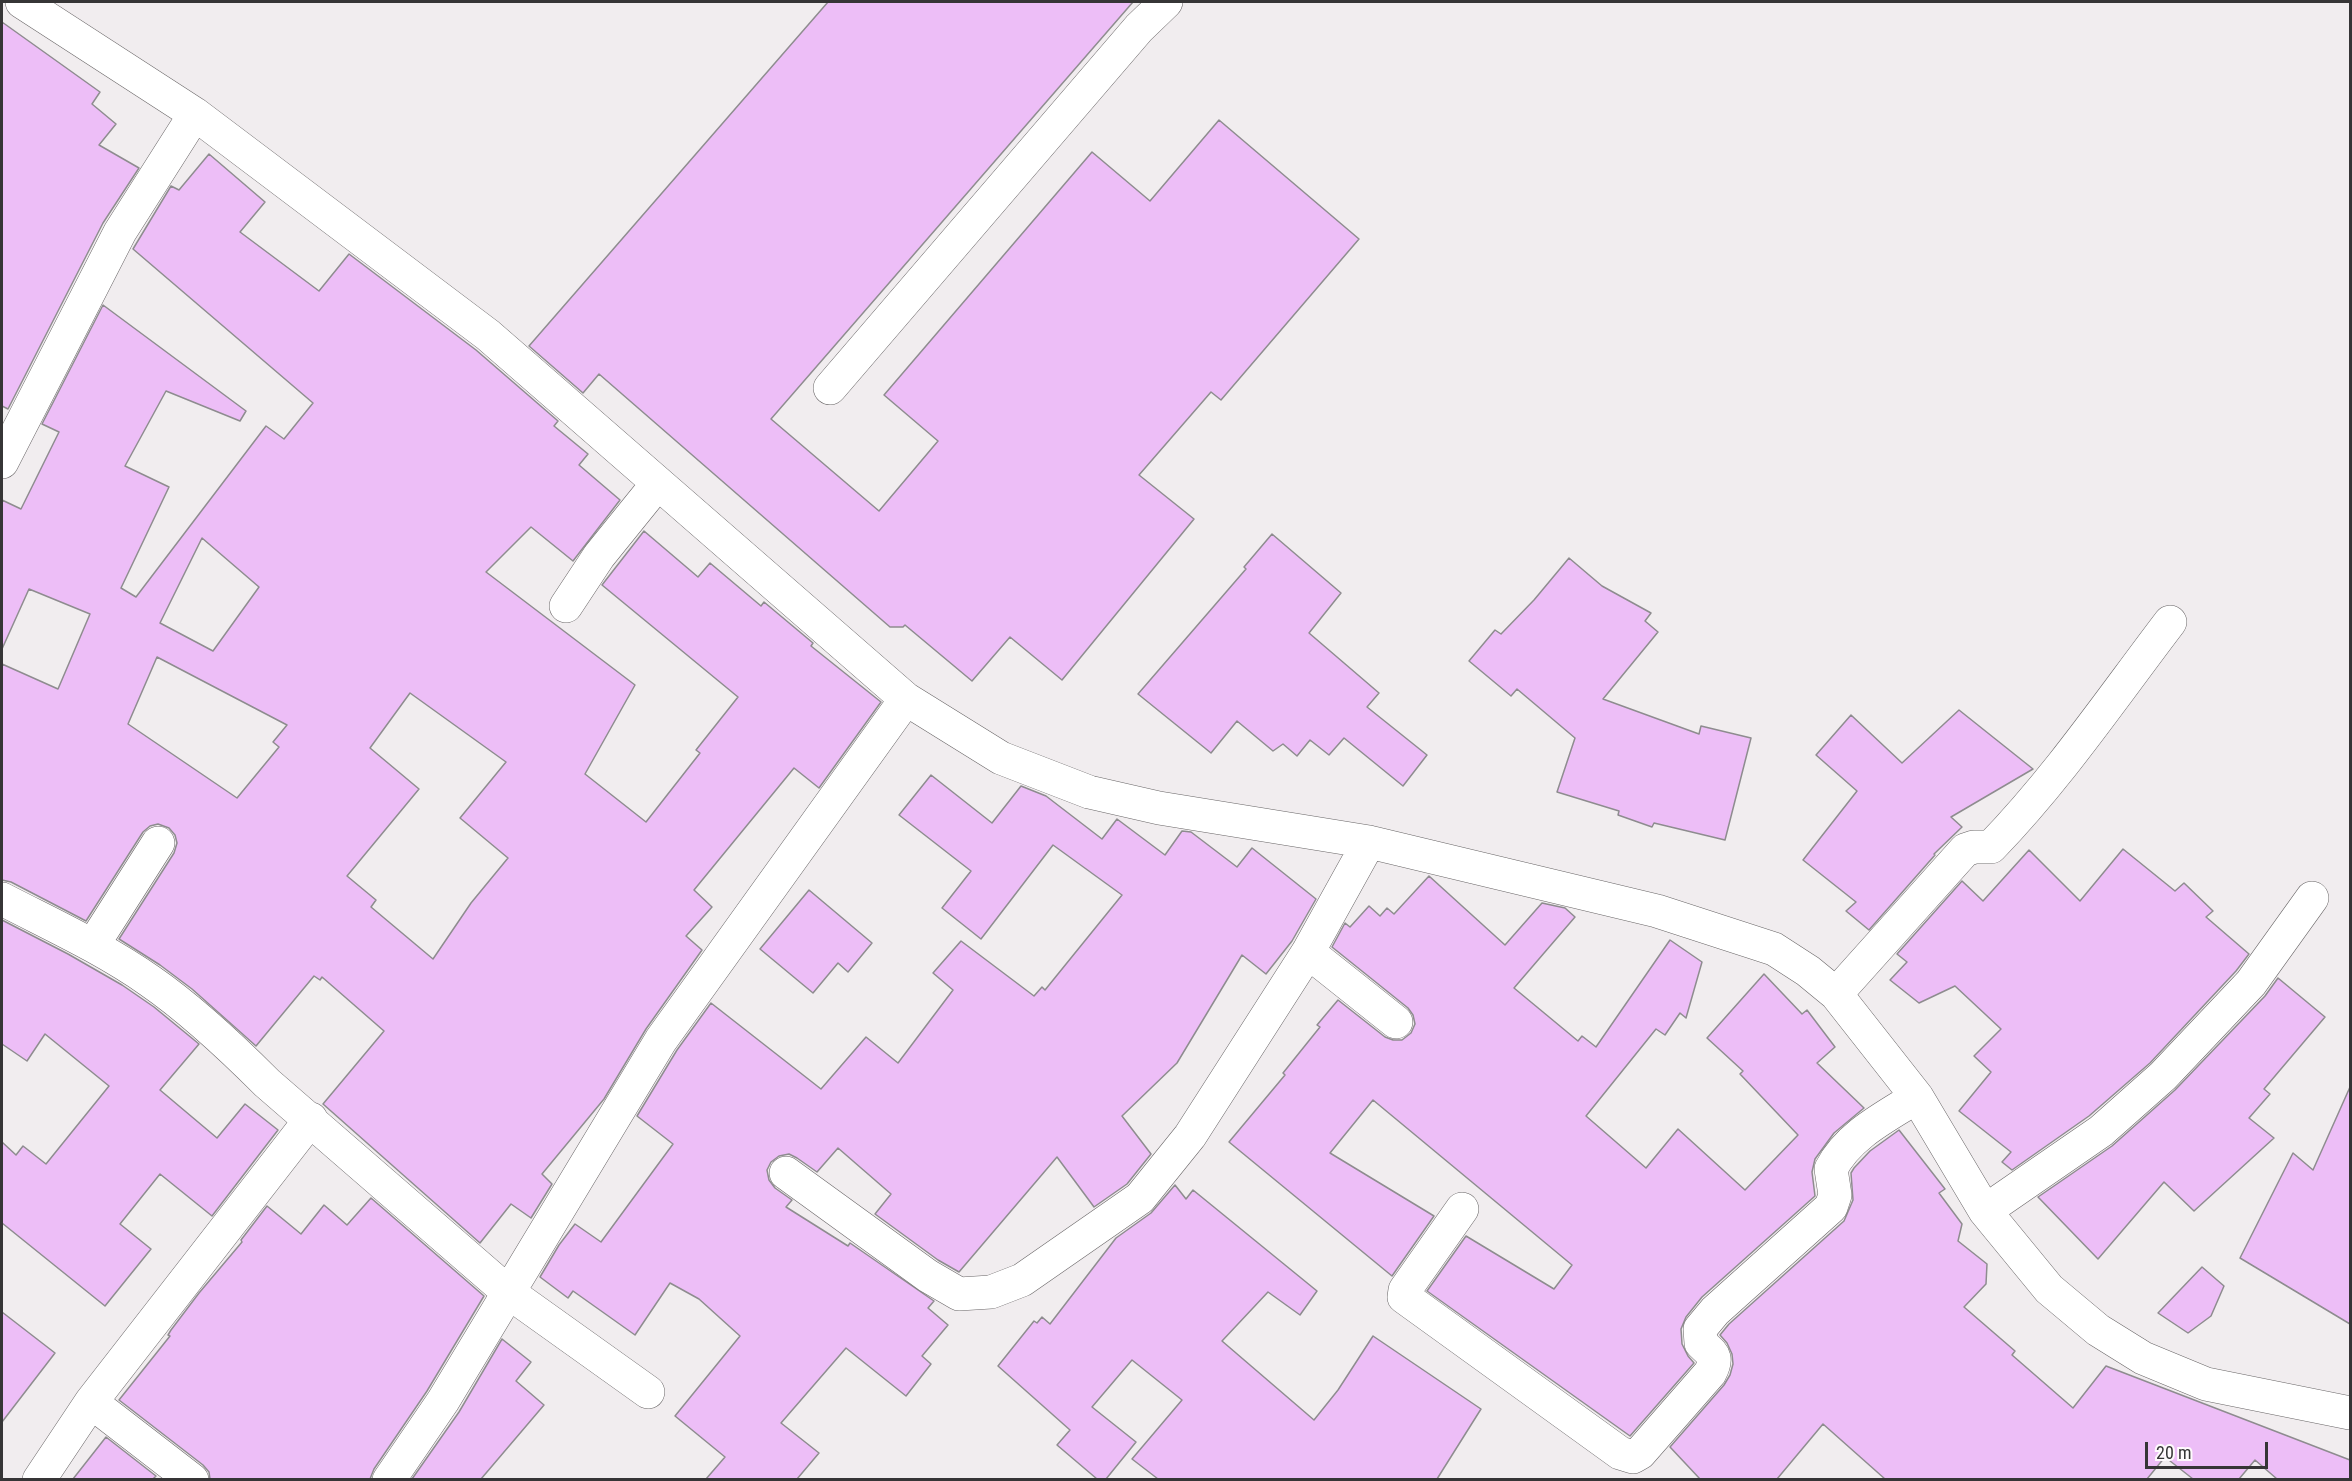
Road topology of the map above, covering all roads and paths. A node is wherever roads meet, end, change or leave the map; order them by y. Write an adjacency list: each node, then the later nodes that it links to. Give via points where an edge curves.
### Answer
1 (22, 2): 3 (street)
2 (1166, 2): 4 (street, via 1139,28)
3 (195, 114): 5 (street, via 120,232); 6 (street, via 488,334)
4 (830, 388)
5 (2, 462)
6 (658, 483): 7 (street, via 599,556); 9 (street)
7 (566, 606)
8 (2170, 622): 16 (street, via 2006,832 1991,847 1965,850)
9 (906, 699): 10 (street, via 1001,758 1089,792 1159,808); 23 (street, via 661,1040)
10 (1370, 842): 15 (street); 16 (street, via 1668,914 1774,949)
11 (158, 843): 14 (street)
12 (2312, 898): 22 (street, via 2251,983 2163,1076 2101,1131)
13 (2, 900): 14 (street)
14 (93, 945): 19 (street, via 183,1006)
15 (1308, 952): 17 (street); 20 (street, via 1190,1136 1140,1198 1022,1280 991,1292 959,1294 928,1276)
16 (1836, 994): 18 (street)
17 (1396, 1022)
18 (1917, 1097): 22 (street); 27 (street, via 1843,1150 1831,1169 1835,1195 1831,1207 1700,1329 1701,1343 1714,1355 1710,1373)
19 (311, 1119): 23 (street); 25 (street)
20 (786, 1173)
21 (1462, 1209): 27 (street, via 1405,1290 1404,1297 1620,1453)
22 (1985, 1211): 26 (street, via 2049,1289 2098,1330 2143,1358 2205,1384)
23 (508, 1292): 24 (street); 30 (street, via 443,1401)
24 (648, 1392)
25 (91, 1402): 28 (street); 29 (street)
26 (2350, 1413)
27 (1630, 1468)
28 (39, 1479)
29 (192, 1479)
30 (389, 1479)

